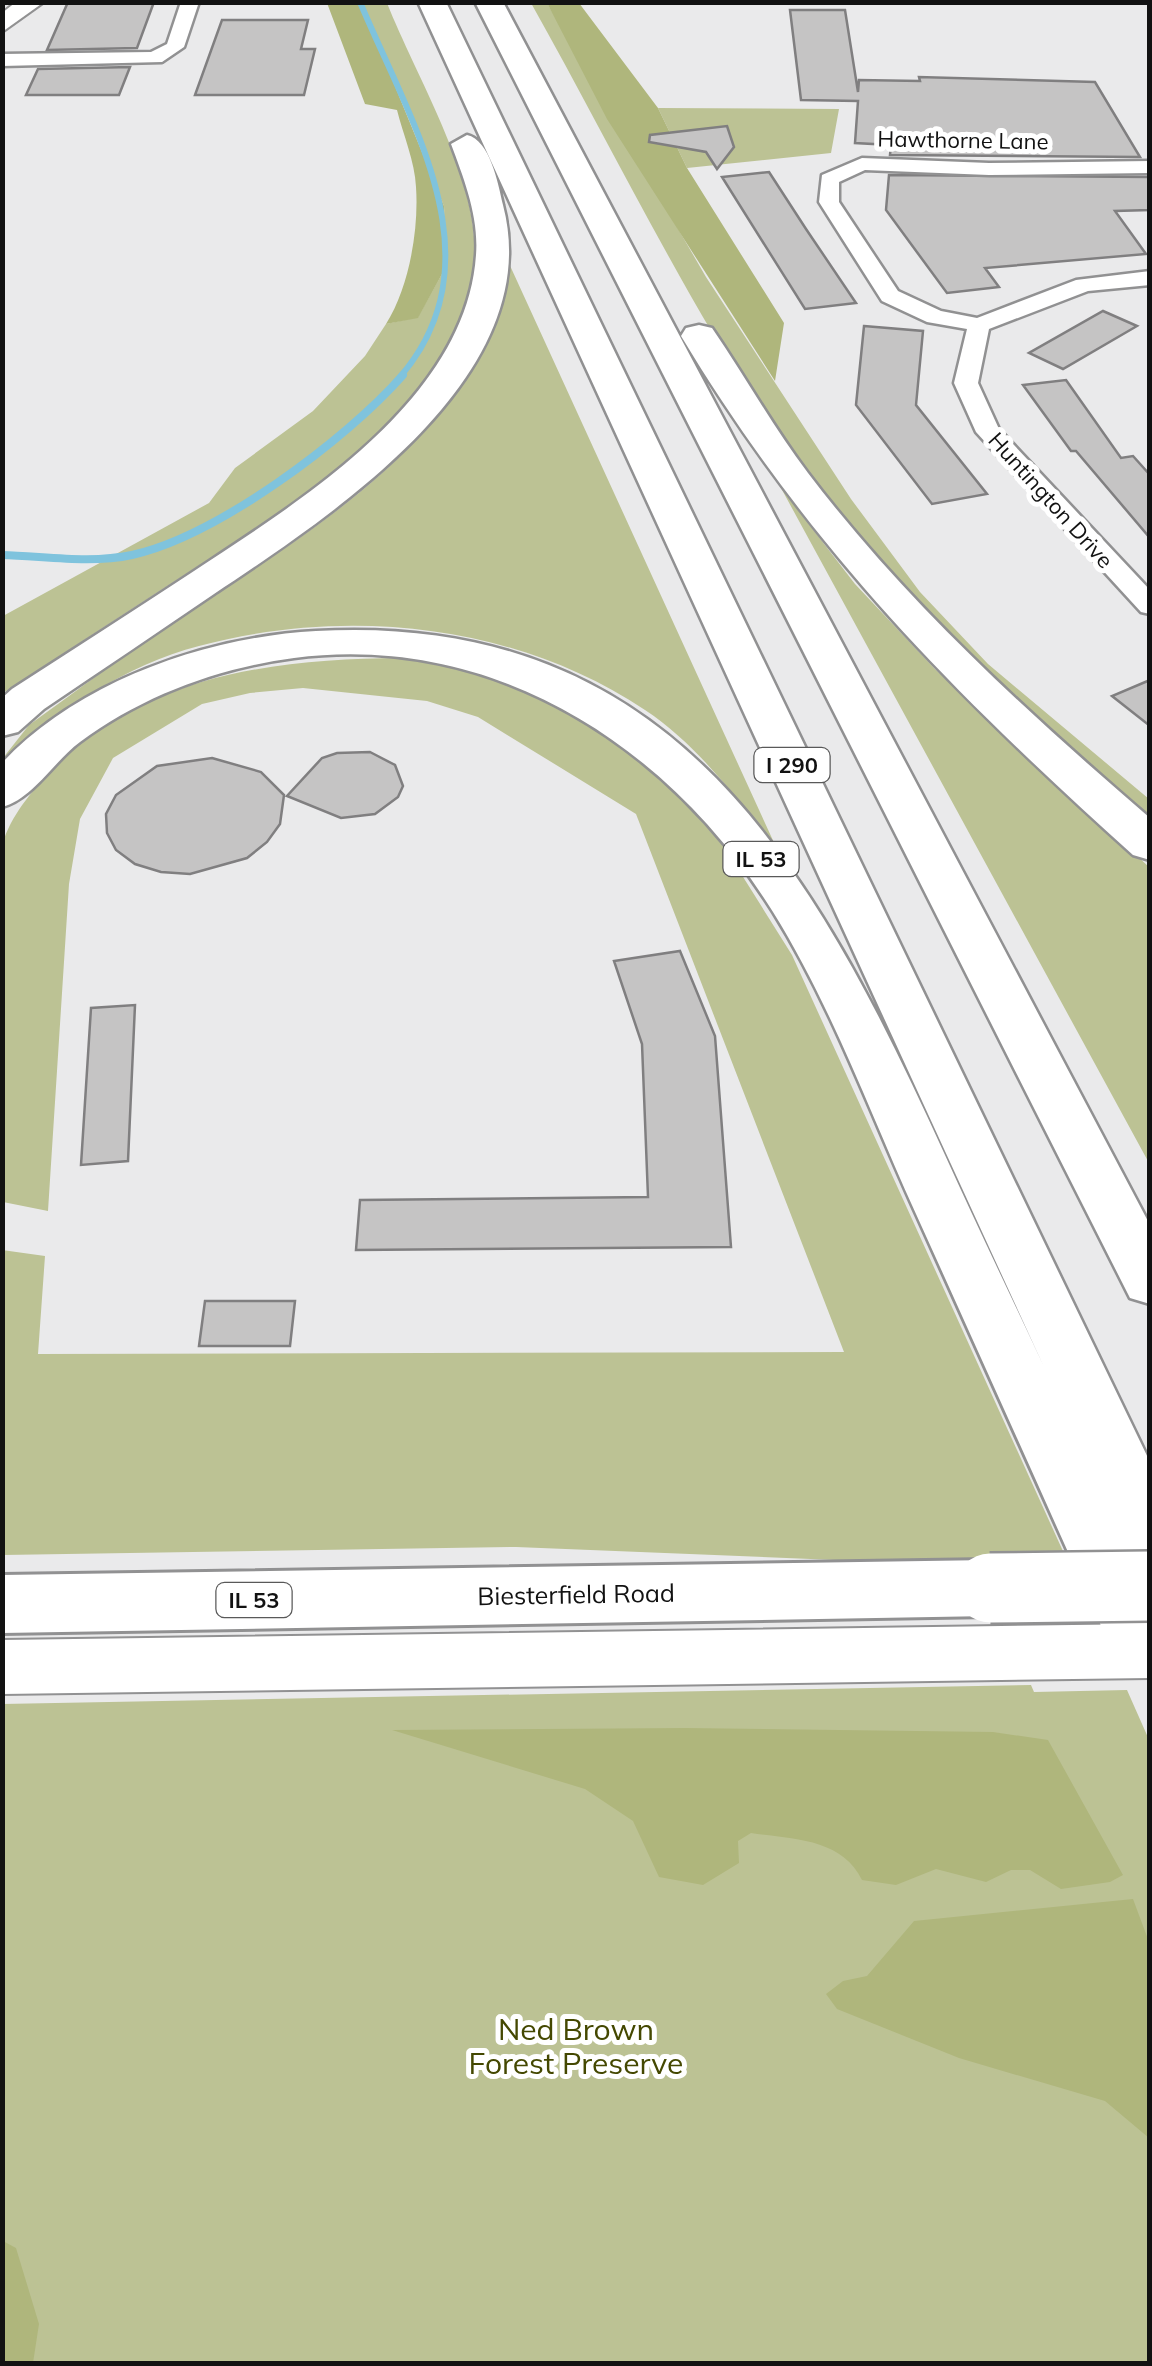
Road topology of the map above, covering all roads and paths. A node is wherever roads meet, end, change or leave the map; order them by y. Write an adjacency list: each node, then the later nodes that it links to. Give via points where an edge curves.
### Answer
1 (32, 2): 5 (main road)
2 (190, 2): 6 (street, via 175,47 155,58)
3 (429, 2): 12 (highway, via 446,88 491,220 492,268 468,343 410,424 315,509); 16 (highway, I 290)
4 (490, 2): 7 (highway)
5 (2, 25)
6 (2, 60)
7 (540, 97): 14 (highway, via 623,201 734,395 814,512 938,651); 15 (highway)
8 (1150, 167): 10 (street, Hawthorne Lane, via 862,164 829,179 829,202 890,296 935,318)
9 (1150, 278): 10 (street, via 1047,295)
10 (979, 325): 11 (street, Huntington Drive, via 966,383 988,432)
11 (1150, 606)
12 (2, 722)
13 (2, 792): 19 (highway, IL 53, via 52,742 138,688 197,666 310,644 430,645 499,660 561,685 656,743 740,832 796,911 886,1086 1129,1616)
14 (1150, 844)
15 (1150, 1281)
16 (1150, 1529)
17 (1150, 1586): 18 (main road, Biesterfield Road / IL 53, bridge)
18 (2, 1604)
19 (1150, 1647): 20 (main road)
20 (2, 1666)

